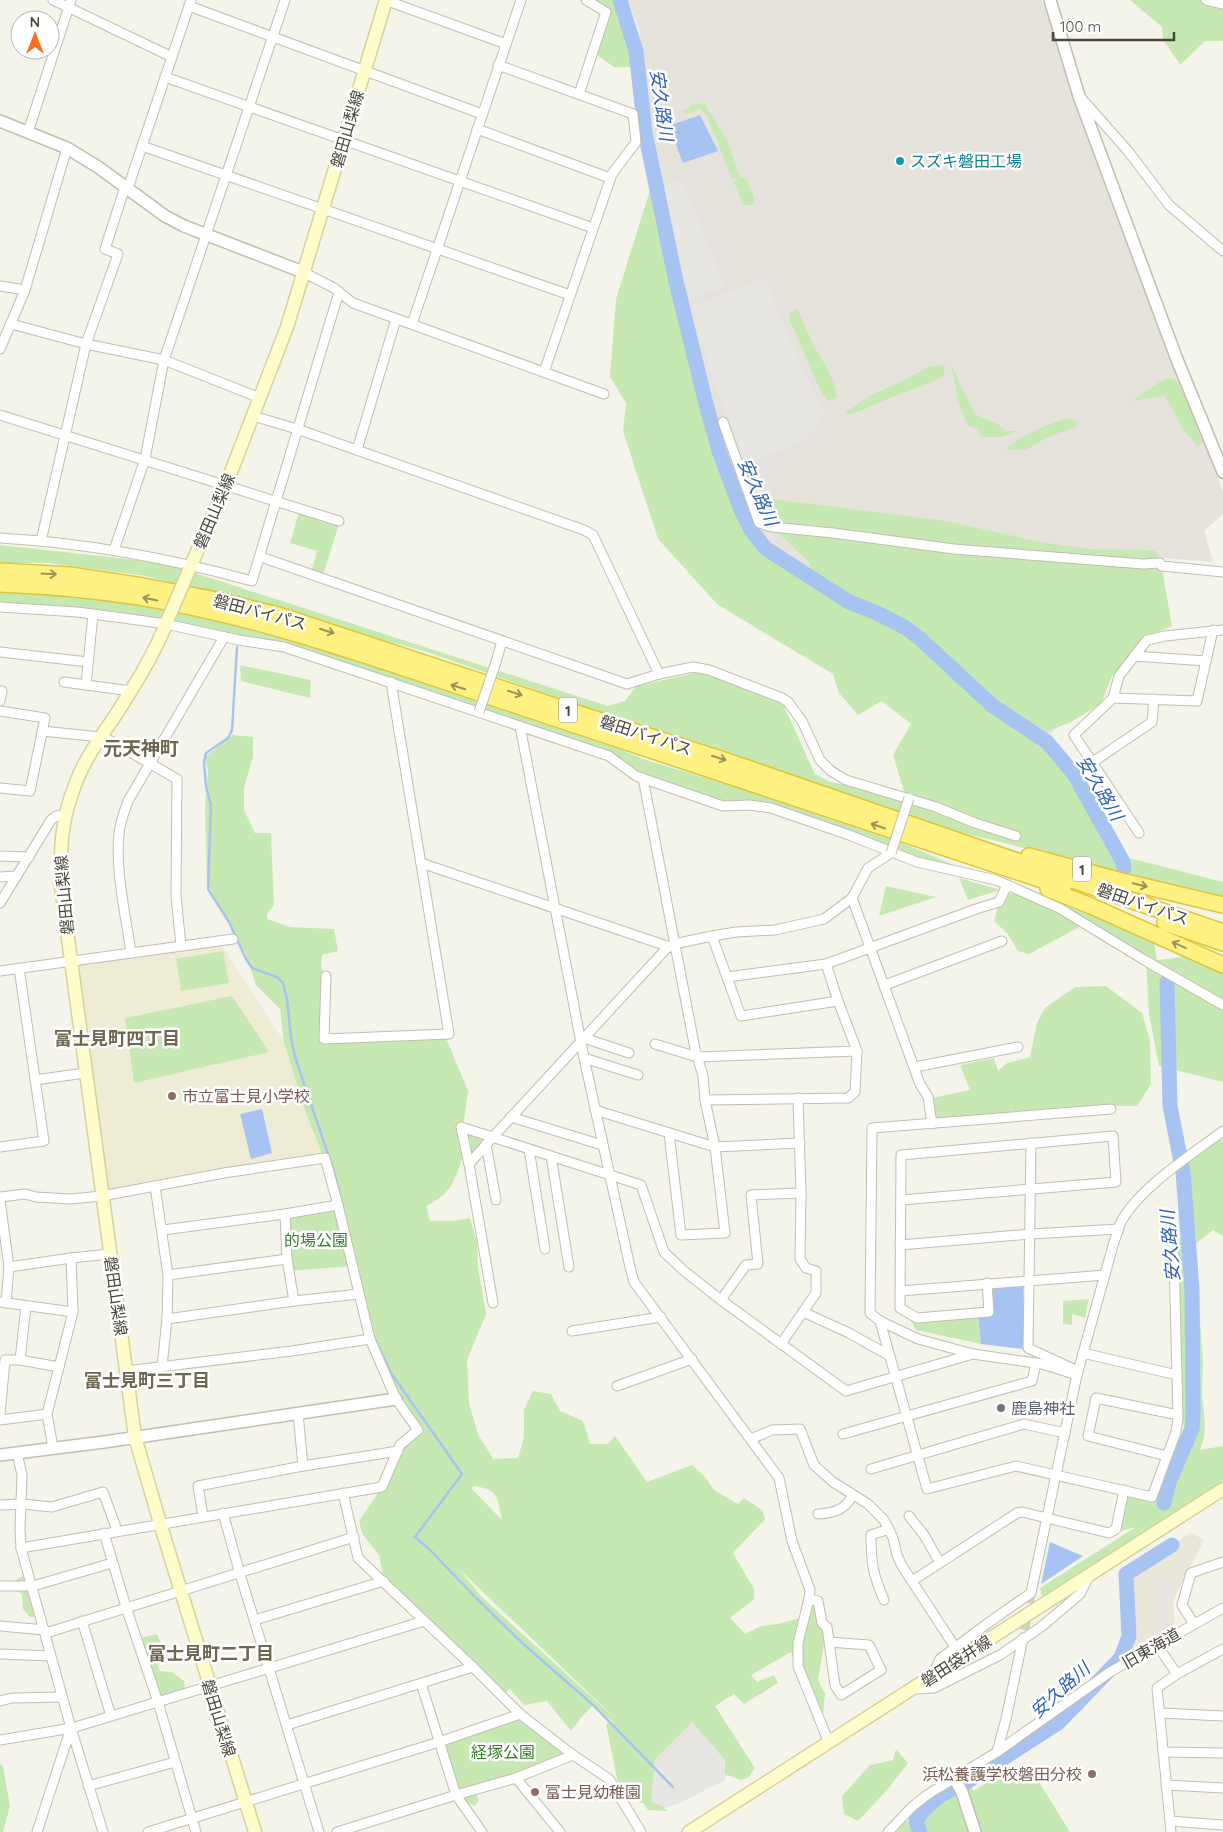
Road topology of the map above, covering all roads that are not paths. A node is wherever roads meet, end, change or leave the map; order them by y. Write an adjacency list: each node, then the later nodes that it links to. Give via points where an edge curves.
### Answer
1 (53, 0): 9 (street)
2 (285, 0): 11 (street)
3 (386, 0): 12 (street); 15 (main road, 磐田山梨線)
4 (521, 0): 12 (street)
5 (586, 0): 17 (street, via 606,12)
6 (1050, 0): 18 (street)
7 (1206, 0): 10 (street)
8 (190, 3): 11 (street); 13 (street)
9 (70, 4): 13 (street); 23 (street)
10 (1223, 4)
11 (273, 37): 15 (street); 19 (street)
12 (506, 44): 14 (street)
13 (172, 57): 16 (street)
14 (498, 65): 17 (street); 20 (street)
15 (364, 70): 20 (street); 24 (main road, 磐田山梨線)
16 (165, 77): 19 (street); 25 (street)
17 (579, 94): 28 (street, via 633,114 636,142)
18 (1079, 96): 35 (street, via 1128,151 1169,205); 57 (street, via 1176,357)
19 (249, 108): 24 (street); 27 (street)
20 (482, 114): 22 (street)
21 (0, 121): 23 (street)
22 (477, 129): 28 (street); 29 (street)
23 (28, 132): 26 (street)
24 (344, 139): 29 (street); 31 (main road, 磐田山梨線)
25 (142, 146): 27 (street); 30 (street)
26 (67, 148): 30 (street); 38 (street)
27 (225, 176): 31 (street); 33 (street)
28 (610, 178): 32 (street)
29 (460, 181): 32 (street); 34 (street)
30 (126, 188): 33 (street, via 165,216); 44 (street, via 105,249 118,254)
31 (322, 210): 34 (street); 36 (main road, 磐田山梨線)
32 (593, 228): 40 (street)
33 (205, 235): 36 (street); 46 (street)
34 (437, 248): 40 (street); 43 (street)
35 (1223, 251)
36 (304, 272): 39 (street); 49 (main road, 磐田山梨線)
37 (0, 286): 38 (street)
38 (25, 290): 42 (street)
39 (339, 292): 41 (street, via 353,303); 53 (street)
40 (570, 295): 47 (street)
41 (396, 318): 43 (street); 55 (street)
42 (10, 324): 44 (street); 45 (street)
43 (412, 324): 47 (street)
44 (86, 344): 46 (street); 54 (street)
45 (1, 345)
46 (164, 360): 49 (street); 56 (street)
47 (544, 372): 48 (street)
48 (604, 394)
49 (260, 398): 51 (main road, 磐田山梨線)
50 (0, 414): 54 (street)
51 (253, 416): 53 (street); 58 (main road, 磐田山梨線)
52 (723, 422): 67 (street, via 759,522 772,527 954,549 1160,563 1162,566)
53 (297, 429): 55 (street); 59 (street)
54 (65, 435): 56 (street); 62 (street)
55 (357, 450): 80 (street, via 593,535)
56 (145, 459): 58 (street); 63 (street)
57 (1223, 472)
58 (226, 485): 59 (street); 65 (main road, 磐田山梨線)
59 (276, 501): 60 (street); 64 (street)
60 (339, 521)
61 (0, 538): 62 (street)
62 (41, 541): 63 (street)
63 (114, 550): 65 (street)
64 (260, 557): 65 (street, via 252,581); 75 (street)
65 (190, 567): 71 (main road, 磐田山梨線, bridge)
66 (0, 571): 102 (highway, 磐田バイパス / 1, one-way to 102, via 70,575 142,586 282,616 727,761)
67 (1223, 572)
68 (0, 584): 102 (highway, 磐田バイパス / 1, one-way to 68, via 279,630 140,597)
69 (0, 608): 70 (street)
70 (94, 614): 71 (street); 79 (street)
71 (167, 621): 74 (street); 84 (main road, 磐田山梨線)
72 (1213, 630): 73 (street); 77 (street, via 1147,640); 78 (street)
73 (1223, 630)
74 (224, 637): 82 (street, via 284,646); 95 (street)
75 (502, 641): 80 (street, via 627,684); 90 (street, bridge)
76 (0, 652): 79 (street)
77 (1134, 656): 78 (street); 86 (street, via 1119,676)
78 (1206, 661): 87 (street, via 1197,701)
79 (88, 662): 83 (street)
80 (659, 674): 98 (street, via 692,667 709,670 782,698 802,721 820,760 831,771 846,780)
81 (64, 682): 83 (street)
82 (391, 682): 90 (street); 106 (street)
83 (86, 685): 84 (street)
84 (131, 690): 93 (main road, 磐田山梨線)
85 (0, 691): 88 (street)
86 (1113, 698): 87 (street); 94 (street, via 1074,735)
87 (1154, 699): 94 (street, via 1152,722)
88 (0, 701)
89 (0, 711): 92 (street, via 45,718)
90 (479, 712): 91 (street)
91 (520, 726): 96 (street, via 609,756); 114 (street)
92 (42, 731): 93 (street); 97 (street, via 30,791)
93 (101, 737): 95 (street); 99 (main road, 磐田山梨線, via 75,784)
94 (1093, 762): 100 (street)
95 (149, 763): 121 (street, via 177,779 176,896); 123 (street, via 128,801 119,834 120,871)
96 (643, 778): 103 (street, via 723,806 771,808); 120 (street)
97 (0, 788)
98 (909, 798): 101 (street); 103 (street, bridge)
99 (65, 815): 105 (street, via 51,820); 124 (main road, 磐田山梨線, via 60,848 61,886)
100 (1139, 833)
101 (1016, 836)
102 (938, 841): 111 (highway, 磐田バイパス / 1); 113 (highway, 1, one-way to 113, via 1067,865); 126 (highway, one-way to 102)
103 (891, 853): 109 (street); 110 (street, via 868,868)
104 (0, 856): 105 (street)
105 (29, 857): 107 (street)
106 (421, 863): 114 (street); 129 (street, via 449,1034 324,1039)
107 (17, 876): 108 (street); 112 (street)
108 (0, 877)
109 (1008, 885): 122 (street, via 999,902); 133 (street, via 1059,908)
110 (852, 898): 116 (street, via 824,919 776,930); 122 (street)
111 (1124, 902): 115 (highway, 磐田バイパス / 1, via 1156,909); 119 (highway, 磐田バイパス / 1, via 1164,923)
112 (0, 903)
113 (1223, 905)
114 (555, 908): 120 (street); 134 (street)
115 (1223, 932)
116 (712, 936): 120 (street); 130 (street)
117 (233, 939): 121 (street)
118 (1002, 941): 131 (street)
119 (1223, 943)
120 (672, 945): 134 (street); 139 (street)
121 (181, 946): 123 (street)
122 (870, 947): 125 (street); 131 (street)
123 (131, 953): 124 (street)
124 (70, 961): 127 (street); 142 (main road, 磐田山梨線)
125 (826, 964): 130 (street); 132 (street)
126 (1223, 965)
127 (19, 968): 128 (street); 144 (street)
128 (0, 971)
129 (326, 976)
130 (727, 976): 132 (street, via 741,1016)
131 (885, 985): 141 (street)
132 (838, 1001): 137 (street)
133 (1223, 1005)
134 (582, 1039): 138 (street); 140 (street); 149 (street)
135 (655, 1044): 139 (street)
136 (1018, 1048): 141 (street)
137 (857, 1051): 139 (street); 145 (street, via 856,1092 848,1098)
138 (629, 1053)
139 (697, 1057): 146 (street)
140 (584, 1058): 143 (street); 148 (street)
141 (915, 1067): 150 (street, via 928,1098)
142 (85, 1073): 144 (street); 166 (main road, 磐田山梨線)
143 (638, 1075)
144 (35, 1080): 157 (street, via 44,1140)
145 (798, 1098): 146 (street); 154 (street)
146 (705, 1100): 158 (street)
147 (1111, 1109): 150 (street)
148 (595, 1110): 152 (street); 156 (street)
149 (511, 1116): 153 (street); 156 (street)
150 (932, 1124): 198 (street, via 872,1128 870,1313)
151 (1223, 1131): 172 (street, via 1146,1192 1131,1208)
152 (669, 1133): 158 (street); 158 (street, via 681,1235 725,1233)
153 (489, 1141): 159 (street); 161 (street); 161 (street, via 461,1127); 168 (street)
154 (800, 1143): 158 (street); 165 (street)
155 (1031, 1143): 164 (street); 164 (street, via 1112,1136 1116,1182); 169 (street, via 901,1155)
156 (602, 1145): 162 (street)
157 (0, 1147)
158 (715, 1147)
159 (529, 1149): 160 (street); 176 (street)
160 (551, 1156): 162 (street); 182 (street)
161 (469, 1164): 192 (street)
162 (608, 1174): 189 (street, via 641,1185 664,1252); 196 (street, via 634,1282)
163 (155, 1186): 166 (street); 170 (street, via 325,1158); 173 (street)
164 (1031, 1189): 169 (street); 174 (street)
165 (801, 1193): 189 (street, via 751,1195 758,1264 746,1265); 195 (street, via 800,1258 806,1268 816,1271 817,1283 816,1293)
166 (102, 1196): 167 (street, via 70,1199 25,1194); 177 (main road, 磐田山梨線)
167 (0, 1198): 181 (street)
168 (496, 1200)
169 (900, 1200): 175 (street)
170 (338, 1204): 171 (street); 188 (street)
171 (285, 1214): 173 (street); 180 (street)
172 (1119, 1229): 174 (street); 184 (street)
173 (163, 1230): 183 (street)
174 (1031, 1234): 175 (street); 185 (street)
175 (900, 1245): 187 (street)
176 (545, 1249)
177 (110, 1254): 179 (street); 210 (main road, 磐田山梨線)
178 (1174, 1255): 212 (street)
179 (71, 1258): 181 (street); 194 (street)
180 (287, 1259): 183 (street); 190 (street)
181 (9, 1267): 191 (street)
182 (569, 1267)
183 (168, 1275): 197 (street)
184 (1105, 1275): 185 (street); 202 (street)
185 (1030, 1280): 186 (street); 211 (street, via 1028,1348)
186 (987, 1283): 187 (street); 187 (street, via 989,1312 917,1318 900,1308)
187 (900, 1291)
188 (359, 1294): 190 (street); 200 (street)
189 (721, 1300): 201 (street)
190 (294, 1301): 197 (street)
191 (3, 1302): 193 (street)
192 (493, 1303)
193 (26, 1306): 194 (street); 206 (street)
194 (73, 1312): 208 (street)
195 (804, 1312): 201 (street); 204 (street)
196 (661, 1317): 199 (street); 205 (street)
197 (167, 1319): 209 (street)
198 (880, 1321): 203 (street, via 918,1339); 204 (street)
199 (572, 1330)
200 (370, 1339): 209 (street); 215 (street)
201 (781, 1344): 213 (street, via 846,1391)
202 (1083, 1353): 211 (street); 212 (street)
203 (973, 1354): 207 (street); 213 (street)
204 (890, 1356): 213 (street)
205 (692, 1359): 214 (street); 225 (street)
206 (20, 1360): 208 (street); 217 (street, via 5,1360)
207 (1036, 1363): 211 (street); 220 (street, via 1032,1381)
208 (59, 1367): 218 (street)
209 (162, 1367): 210 (street)
210 (126, 1371): 224 (main road, 磐田山梨線)
211 (1077, 1373): 222 (street)
212 (1177, 1375): 219 (street)
213 (896, 1376): 220 (street)
214 (617, 1386)
215 (396, 1398): 216 (street); 227 (street, via 418,1430)
216 (298, 1413): 224 (street); 232 (street)
217 (0, 1414)
218 (47, 1414): 221 (street); 226 (street)
219 (1178, 1415): 231 (street); 231 (street, via 1096,1398 1088,1436)
220 (907, 1417): 223 (street); 229 (street)
221 (0, 1420)
222 (1065, 1433): 229 (street, via 1024,1424); 234 (street)
223 (843, 1434)
224 (135, 1437): 226 (street); 246 (main road, 磐田山梨線)
225 (751, 1439): 238 (street, via 772,1430 800,1429 814,1465); 262 (street, via 779,1478 792,1541 808,1583)
226 (53, 1448): 228 (street)
227 (398, 1450): 232 (street); 237 (street, via 382,1487)
228 (17, 1453): 230 (street); 239 (street, via 22,1475)
229 (918, 1454): 233 (street); 234 (street, via 927,1489 1016,1466)
230 (0, 1455)
231 (1167, 1456): 236 (street, via 1152,1496)
232 (303, 1466): 243 (street, via 198,1486)
233 (871, 1469)
234 (1056, 1475): 236 (street); 245 (street)
235 (1223, 1489): 256 (main road, 磐田袋井線)
236 (1124, 1490): 245 (street, via 1116,1529 1109,1533)
237 (343, 1493): 241 (street); 250 (street)
238 (853, 1495): 242 (street, via 848,1506 829,1514); 247 (street, via 868,1504)
239 (22, 1504): 240 (street); 248 (street, via 52,1507 103,1492); 251 (street)
240 (0, 1505)
241 (223, 1513): 243 (street); 255 (street)
242 (818, 1514)
243 (203, 1516): 246 (street)
244 (909, 1516): 254 (street)
245 (1047, 1518): 254 (street, via 1022,1512 1017,1514); 275 (street, via 1032,1593)
246 (160, 1523): 248 (street); 261 (main road, 磐田山梨線)
247 (889, 1529): 258 (street, via 896,1555); 263 (street, via 870,1536 872,1569)
248 (118, 1530): 249 (street)
249 (104, 1533): 251 (street); 253 (street)
250 (354, 1537): 255 (street); 257 (street, via 358,1558)
251 (21, 1548): 260 (street)
252 (1223, 1562): 269 (street, via 1191,1573 1182,1605)
253 (112, 1563): 260 (street); 264 (street)
254 (940, 1563): 258 (street)
255 (240, 1574): 261 (street); 266 (street)
256 (1091, 1574): 272 (street, via 1080,1594 1041,1627); 282 (main road, 磐田袋井線)
257 (384, 1581): 266 (street); 268 (street)
258 (912, 1581): 275 (street)
259 (0, 1586): 260 (street)
260 (33, 1586): 271 (street)
261 (180, 1591): 264 (street); 284 (main road, 磐田山梨線)
262 (809, 1599): 273 (street, via 818,1601); 297 (street, via 798,1643 798,1666)
263 (884, 1600)
264 (126, 1607): 267 (street); 288 (street)
265 (1222, 1610): 269 (street, 旧東海道)
266 (254, 1620): 280 (street)
267 (82, 1621): 271 (street); 291 (street)
268 (424, 1621): 279 (street); 280 (street)
269 (1194, 1624): 274 (street, 旧東海道)
270 (0, 1626): 271 (street)
271 (45, 1631): 278 (street)
272 (1024, 1635): 285 (street, via 1000,1655 934,1688); 298 (street)
273 (829, 1642): 273 (street, via 869,1645 881,1670 841,1695 835,1685)
274 (1157, 1645): 281 (street); 298 (street, 旧東海道, via 1110,1672)
275 (955, 1647): 282 (street, via 940,1659)
276 (1223, 1648): 281 (street)
277 (0, 1654): 278 (street)
278 (50, 1656): 286 (street)
279 (473, 1667): 283 (street); 290 (street)
280 (268, 1668): 284 (street); 293 (street)
281 (1177, 1674): 289 (street, via 1157,1688)
282 (931, 1677): 285 (main road, 磐田袋井線)
283 (421, 1682): 293 (street); 296 (street)
284 (210, 1687): 288 (street); 310 (main road, 磐田山梨線)
285 (912, 1689): 297 (main road, 磐田袋井線)
286 (62, 1697): 287 (street); 294 (street)
287 (0, 1701)
288 (158, 1702): 291 (street); 302 (street)
289 (1160, 1713): 292 (street); 299 (street)
290 (520, 1714): 296 (street); 301 (street)
291 (111, 1716): 294 (street)
292 (1223, 1716)
293 (287, 1725): 305 (street)
294 (71, 1728): 295 (street); 307 (street); 314 (street)
295 (0, 1740)
296 (439, 1742): 305 (street); 309 (street)
297 (829, 1743): 324 (main road, 磐田袋井線)
298 (997, 1752): 304 (street, 旧東海道)
299 (1163, 1752): 300 (street); 306 (street)
300 (1223, 1753)
301 (573, 1755): 303 (street); 323 (street, via 609,1779)
302 (175, 1762): 307 (street); 311 (street)
303 (516, 1778): 309 (street); 322 (street)
304 (954, 1778): 325 (street, 旧東海道, via 927,1794); 326 (street)
305 (305, 1784): 310 (street); 319 (street)
306 (1166, 1785): 308 (street); 312 (street)
307 (88, 1786): 315 (street)
308 (1223, 1788)
309 (456, 1795): 320 (street); 321 (street)
310 (246, 1802): 311 (street); 318 (main road, 磐田山梨線)
311 (192, 1818): 316 (street); 317 (street)
312 (1170, 1821): 313 (street); 327 (street)
313 (1223, 1825)
314 (37, 1832)
315 (103, 1832)
316 (148, 1832)
317 (196, 1832)
318 (255, 1832)
319 (319, 1832)
320 (337, 1832)
321 (482, 1832)
322 (560, 1832)
323 (641, 1832)
324 (689, 1832)
325 (888, 1832)
326 (975, 1832)
327 (1171, 1832)

